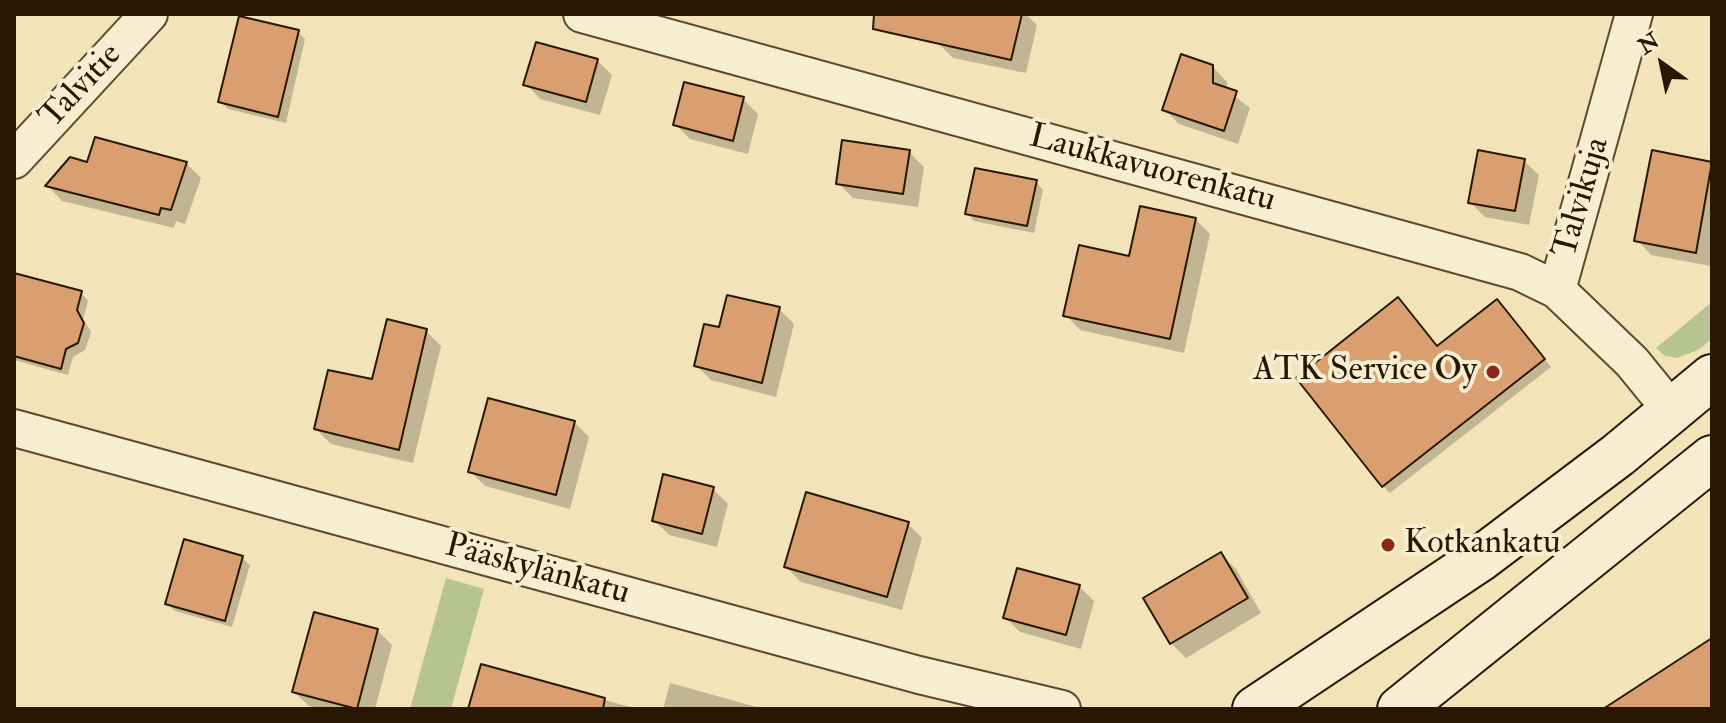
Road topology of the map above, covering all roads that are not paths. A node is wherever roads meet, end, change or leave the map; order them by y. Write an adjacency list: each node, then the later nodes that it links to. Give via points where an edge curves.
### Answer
1 (149, 14): 4 (street, Talvitie)
2 (582, 14): 5 (street, Laukkavuorenkatu, via 1433,247 1520,272)
3 (1634, 14): 5 (street, Talvikuja)
4 (14, 160)
5 (1557, 290): 7 (street, Laukkavuorenkatu, via 1632,362)
6 (1712, 377): 7 (main road)
7 (1672, 411): 11 (main road, via 1480,559)
8 (14, 428): 10 (street, Pääskylänkatu, via 919,675)
9 (1712, 458): 12 (main road)
10 (1062, 709)
11 (1255, 709)
12 (1400, 709)

